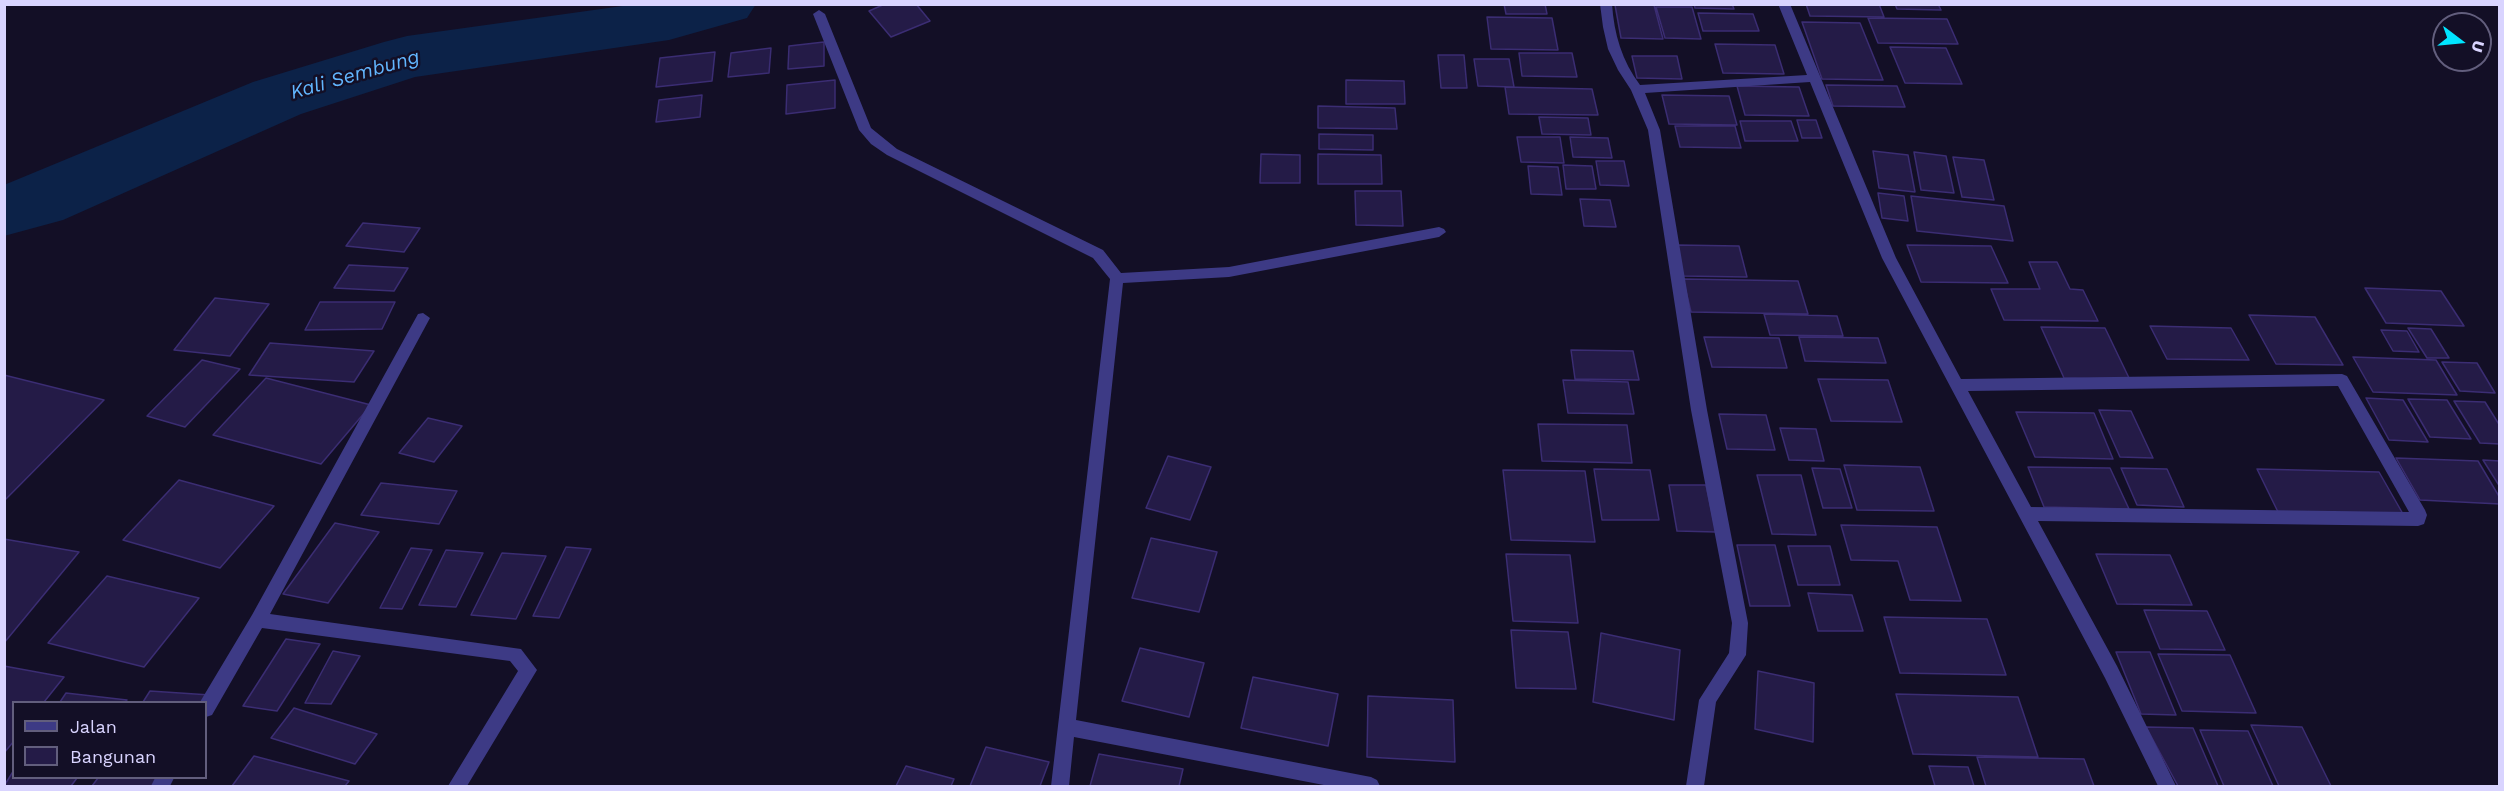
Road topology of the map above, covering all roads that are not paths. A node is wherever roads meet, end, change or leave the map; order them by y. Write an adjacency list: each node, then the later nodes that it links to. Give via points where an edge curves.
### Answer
1 (1606, 4): 5 (street, via 1613,48)
2 (1785, 4): 4 (street)
3 (819, 14): 7 (street, via 865,129 876,141 1098,254)
4 (1815, 78): 5 (street); 9 (street, via 1889,258)
5 (1637, 89): 17 (street, via 1654,130 1699,410 1740,623 1737,655 1708,700)
6 (1439, 232): 7 (street, via 1229,272)
7 (1117, 278): 13 (street)
8 (423, 318): 11 (street)
9 (1955, 385): 10 (street); 10 (street, via 2342,380 2420,515 2418,519)
10 (2026, 514): 18 (street)
11 (258, 620): 12 (street); 14 (street, via 515,654 528,670)
12 (207, 707)
13 (1067, 727): 15 (street); 16 (street)
14 (457, 786)
15 (1060, 786)
16 (1371, 786)
17 (1695, 786)
18 (2167, 786)

